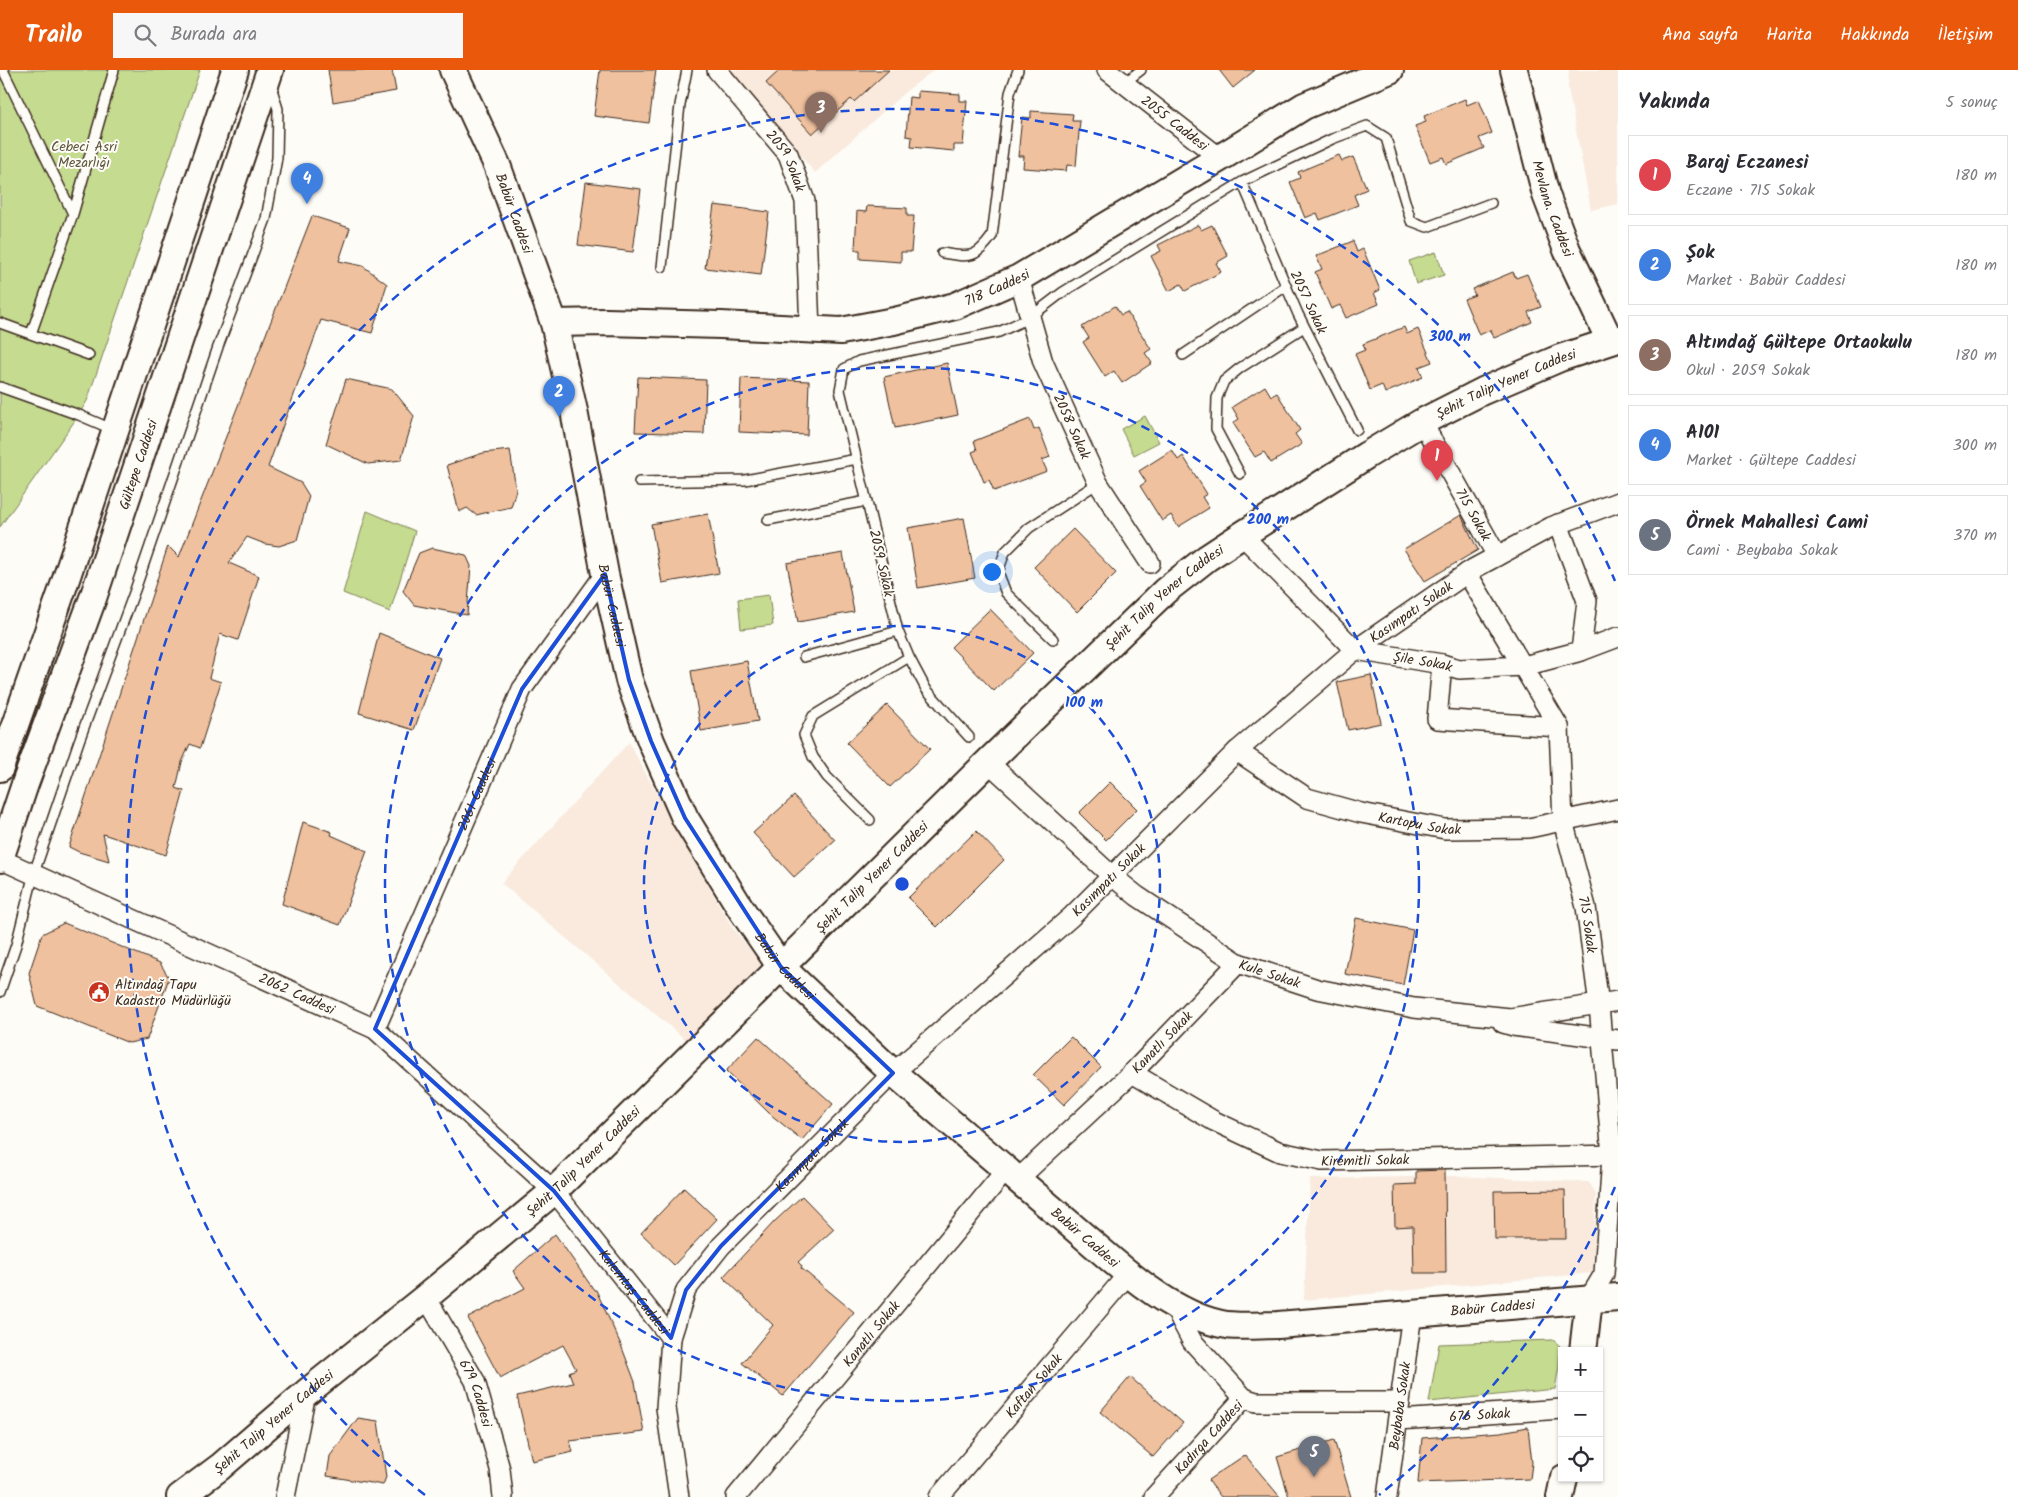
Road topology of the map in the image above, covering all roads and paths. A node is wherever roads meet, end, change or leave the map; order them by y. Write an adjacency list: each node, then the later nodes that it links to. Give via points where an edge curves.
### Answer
1 (3, 70): 17 (lane)
2 (114, 70): 17 (lane)
3 (235, 70): 33 (main road)
4 (453, 70): 24 (main road, Babür Caddesi, via 497,165)
5 (687, 70): 19 (lane)
6 (717, 70): 26 (street, 2059 Sokak, via 788,154 805,201)
7 (1018, 70): 18 (lane, via 1010,93 992,236 982,250 966,257)
8 (1107, 70): 13 (street, 2055 Caddesi)
9 (1141, 70): 13 (lane)
10 (1390, 70): 14 (main road, 718 Caddesi, via 1304,106)
11 (1514, 70): 28 (main road, Mevlana. Caddesi, via 1546,195 1567,250)
12 (269, 73): 65 (main road, Gültepe Caddesi, via 93,598 24,784); 66 (lane, via 278,109 276,158 266,219)
13 (1124, 83): 14 (street, 2055 Caddesi)
14 (1220, 158): 20 (main road, 718 Caddesi)
15 (1242, 182): 16 (lane, via 1367,126 1386,138 1411,221 1427,227); 21 (lane, 2057 Sokak); 22 (lane, via 1064,292)
16 (1491, 203)
17 (73, 214): 27 (lane)
18 (942, 254)
19 (662, 267)
20 (1018, 278): 22 (street, 2058 Sokak); 26 (main road, 718 Caddesi, via 955,306 894,322 841,331)
21 (1286, 286): 25 (lane, 2057 Sokak); 30 (lane)
22 (1029, 318): 35 (lane, 2059 Sokak, via 999,332 859,361 844,369 840,390); 38 (street, 2058 Sokak, via 1043,362)
23 (0, 323): 27 (lane)
24 (554, 323): 26 (main road, 718 Caddesi, via 721,324); 46 (main road, Babür Caddesi)
25 (1304, 327): 34 (lane, 2057 Sokak); 36 (lane, via 1224,381 1217,398 1216,429)
26 (810, 331)
27 (31, 334): 29 (lane)
28 (1614, 340): 32 (main road, Şehit Talip Yener Caddesi, via 1560,358)
29 (89, 355)
30 (1184, 355)
31 (0, 387): 33 (lane)
32 (1422, 422): 43 (main road, Şehit Talip Yener Caddesi); 44 (street, 715 Sokak)
33 (116, 430): 61 (main road)
34 (1357, 430)
35 (858, 459): 37 (lane, via 744,480); 39 (lane, 2059 Sokak)
36 (1240, 474)
37 (639, 482)
38 (1098, 483): 45 (street, 2058 Sokak); 50 (lane, via 1028,528 1005,552 998,572 1006,593)
39 (867, 500): 41 (lane); 48 (lane, 2059 Sokak)
40 (1618, 502): 42 (street, Kasımpatı Sokak)
41 (768, 520)
42 (1558, 524): 44 (street, Kasımpatı Sokak); 52 (street, via 1587,601)
43 (1242, 535): 51 (street); 60 (main road, Şehit Talip Yener Caddesi, via 1165,591)
44 (1497, 556): 47 (street, Kasımpatı Sokak)
45 (1150, 563)
46 (605, 574): 69 (main road, Babür Caddesi, via 629,680 651,741 685,818); 74 (street, 2061 Caddesi, via 522,689)
47 (1467, 574): 51 (street, Kasımpatı Sokak); 56 (street, 715 Sokak)
48 (898, 631): 53 (lane); 54 (lane, 2059 Sokak)
49 (1618, 637): 52 (street, Şile Sokak)
50 (1053, 639)
51 (1354, 650): 55 (street, Şile Sokak); 59 (street, Kasımpatı Sokak)
52 (1581, 651): 56 (street, Şile Sokak)
53 (804, 657)
54 (909, 657): 58 (lane, 2059 Sokak, via 926,688); 63 (lane, via 813,716 804,736 827,777)
55 (1442, 664): 56 (street, Şile Sokak, via 1459,669); 57 (street, via 1436,718)
56 (1524, 666): 57 (street, 715 Sokak)
57 (1559, 727): 64 (street, 715 Sokak)
58 (969, 737)
59 (1237, 751): 64 (street, Kartopu Sokak, via 1307,798 1361,813 1446,829 1529,828); 67 (street, Kasımpatı Sokak)
60 (988, 762): 67 (street, Kule Sokak); 69 (main road, Şehit Talip Yener Caddesi)
61 (0, 768)
62 (1618, 809): 64 (street, Kartopu Sokak)
63 (870, 820)
64 (1564, 821): 72 (street, 715 Sokak, via 1586,907)
65 (0, 859): 66 (street, 2062 Caddesi)
66 (34, 873): 70 (lane); 74 (street, 2062 Caddesi)
67 (1112, 876): 68 (street, Kule Sokak); 76 (street, Kasımpatı Sokak, via 1071,917)
68 (1238, 963): 73 (street, Kule Sokak, via 1317,989 1414,1008); 77 (street, Kanatlı Sokak)
69 (781, 968): 76 (main road, Babür Caddesi); 80 (main road, Şehit Talip Yener Caddesi)
70 (0, 992)
71 (1618, 1002): 72 (street, Kule Sokak)
72 (1598, 1004): 73 (street, Kule Sokak, via 1510,1018); 75 (street, 715 Sokak)
73 (1472, 1014): 75 (street, via 1513,1026)
74 (375, 1029): 80 (street, 2062 Caddesi)
75 (1609, 1039): 78 (street, 715 Sokak)
76 (892, 1073): 79 (main road, Babür Caddesi); 87 (street, Kasımpatı Sokak, via 721,1246 686,1290)
77 (1132, 1073): 78 (street, Kiremitli Sokak, via 1214,1121 1280,1152 1322,1160); 79 (street, Kanatlı Sokak)
78 (1615, 1155): 84 (street, 715 Sokak, via 1604,1274)
79 (1011, 1175): 81 (main road, Babür Caddesi); 98 (street, Kanatlı Sokak)
80 (554, 1191): 82 (main road, Şehit Talip Yener Caddesi); 87 (street, Kalemtaş Caddesi)
81 (1128, 1274): 85 (main road, Babür Caddesi); 99 (street, Kaftan Sokak)
82 (426, 1297): 89 (main road, Şehit Talip Yener Caddesi); 96 (street, 679 Caddesi, via 475,1381 500,1469)
83 (1618, 1297): 84 (main road, Babür Caddesi)
84 (1589, 1299): 86 (main road, Babür Caddesi); 88 (main road)
85 (1172, 1303): 86 (main road, Babür Caddesi, via 1211,1322 1244,1326); 90 (street, Kadırga Caddesi, via 1192,1340)
86 (1412, 1314): 92 (street, Beybaba Sokak)
87 (671, 1338): 97 (street, Kalemtaş Caddesi, via 666,1408)
88 (1583, 1347)
89 (306, 1393): 94 (main road, Şehit Talip Yener Caddesi); 95 (street)
90 (1244, 1398): 92 (street, 676 Sokak, via 1256,1402); 100 (street, Kadırga Caddesi)
91 (1558, 1409): 92 (street, 676 Sokak)
92 (1399, 1411): 101 (street, Beybaba Sokak)
93 (1563, 1482): 102 (main road)
94 (180, 1497)
95 (285, 1497)
96 (503, 1497)
97 (679, 1497)
98 (736, 1497)
99 (939, 1497)
100 (1154, 1497)
101 (1387, 1497)
102 (1560, 1497)

